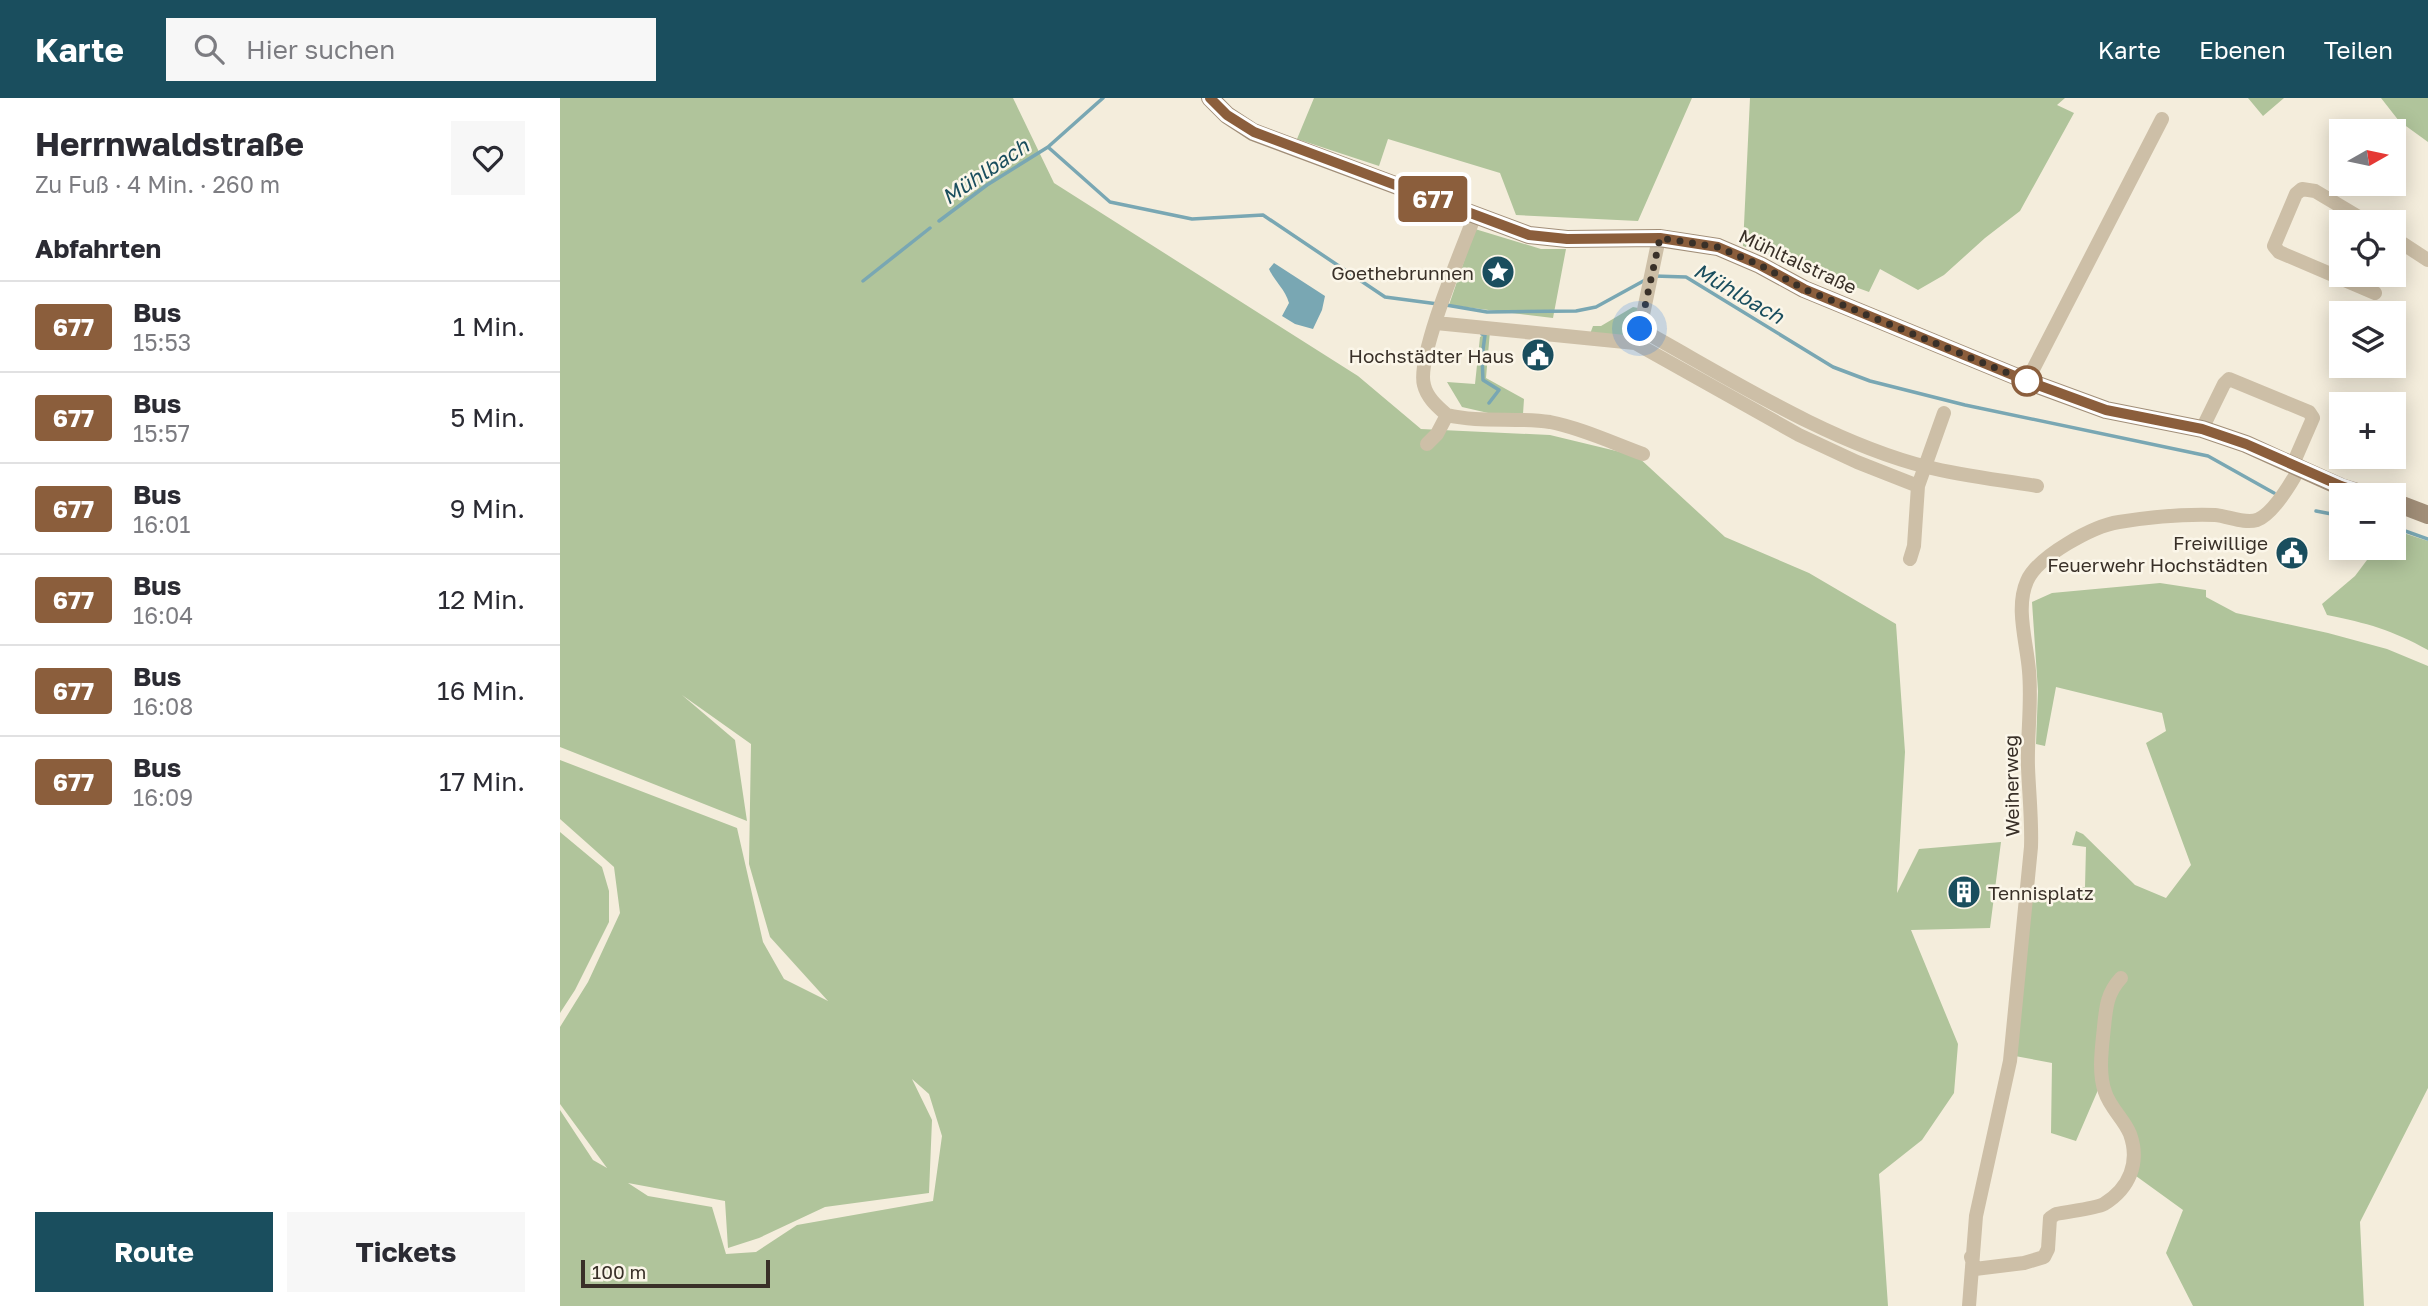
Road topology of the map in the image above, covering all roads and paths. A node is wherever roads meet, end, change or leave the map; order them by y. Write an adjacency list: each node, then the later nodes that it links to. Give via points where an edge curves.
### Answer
1 (1210, 98): 4 (main road, Mühltalstraße, via 1254,132)
2 (2162, 119): 13 (street)
3 (2347, 210): 8 (street, via 2302,188 2274,246)
4 (1475, 215): 5 (main road, Mühltalstraße, via 1544,238); 11 (street)
5 (1660, 238): 12 (street); 13 (main road, Mühltalstraße, via 1718,247 1804,289)
6 (2406, 246): 7 (street)
7 (2428, 260)
8 (2329, 273)
9 (2361, 287): 10 (street)
10 (2375, 293)
11 (1440, 309): 12 (street); 15 (street, via 1424,361 1423,384)
12 (1638, 336): 16 (street); 18 (street)
13 (2027, 381): 17 (main road, Mühltalstraße, via 2106,410)
14 (1944, 413): 22 (street)
15 (1447, 415): 19 (street); 20 (street, via 1551,422)
16 (1805, 419): 18 (street); 22 (street, via 1853,442)
17 (2202, 429): 21 (main road, Mühltalstraße); 21 (street, via 2229,379 2309,412 2313,418)
18 (1798, 435): 24 (street)
19 (1427, 444)
20 (1643, 454)
21 (2296, 466): 23 (main road, Mühltalstraße); 30 (street, Weiherweg, via 2291,484 2253,522 2212,515 2118,522 2050,555 2027,582 2023,631 2029,671 2031,846 2010,1061 1983,1178)
22 (1926, 467): 24 (street); 25 (street)
23 (2334, 483)
24 (1918, 486): 28 (street)
25 (2037, 486)
26 (2406, 507): 27 (main road)
27 (2428, 515)
28 (1910, 559)
29 (2121, 978): 30 (street, via 2106,1002 2102,1077 2105,1093 2129,1133 2134,1170 2103,1204 2050,1218 2044,1257 1975,1269)
30 (1971, 1257): 31 (street, Weiherweg)
31 (1969, 1306)

